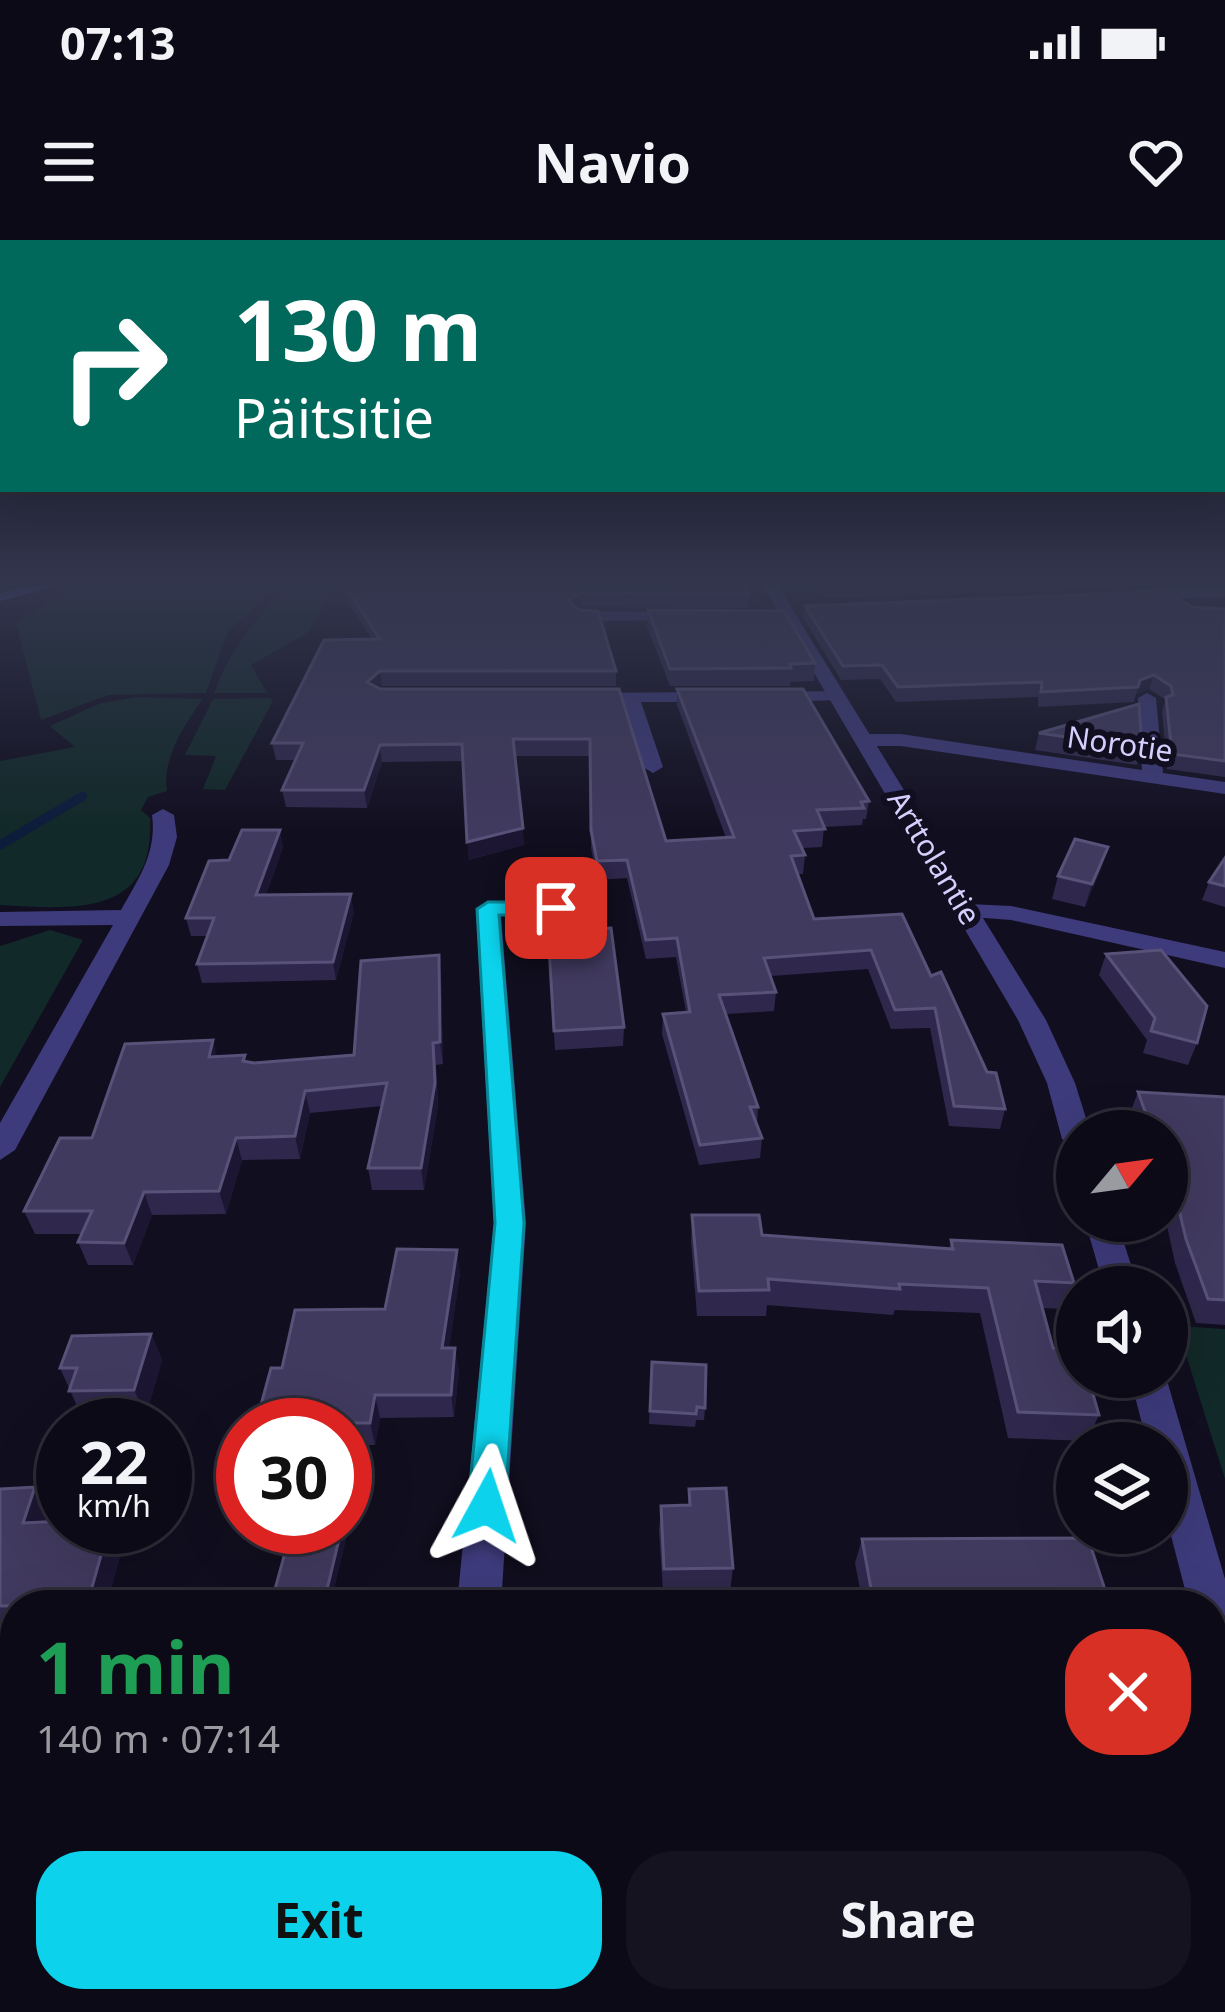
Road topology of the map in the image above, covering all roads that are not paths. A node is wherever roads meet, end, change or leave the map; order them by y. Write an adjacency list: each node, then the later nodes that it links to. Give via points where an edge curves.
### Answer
1 (820, 669): 2 (street, Arttolantie)
2 (836, 696): 5 (street); 8 (street, Arttolantie)
3 (630, 697): 4 (street); 6 (street); 9 (street)
4 (735, 697)
5 (756, 697)
6 (570, 698)
7 (1147, 698): 10 (street)
8 (864, 740): 10 (street, Norotie); 14 (street, Arttolantie)
9 (653, 767)
10 (1153, 778): 11 (street, Norotie)
11 (1225, 788)
12 (163, 815): 15 (street, via 164,850)
13 (556, 908): 21 (street, via 488,909 509,1223)
14 (968, 911): 17 (street, via 1011,913); 18 (street, Arttolantie, via 1032,1020)
15 (128, 917): 16 (street); 19 (street)
16 (0, 919)
17 (1225, 961)
18 (1068, 1110)
19 (0, 1150)
20 (1188, 1524): 22 (street)
21 (480, 1590)
22 (1206, 1590)

